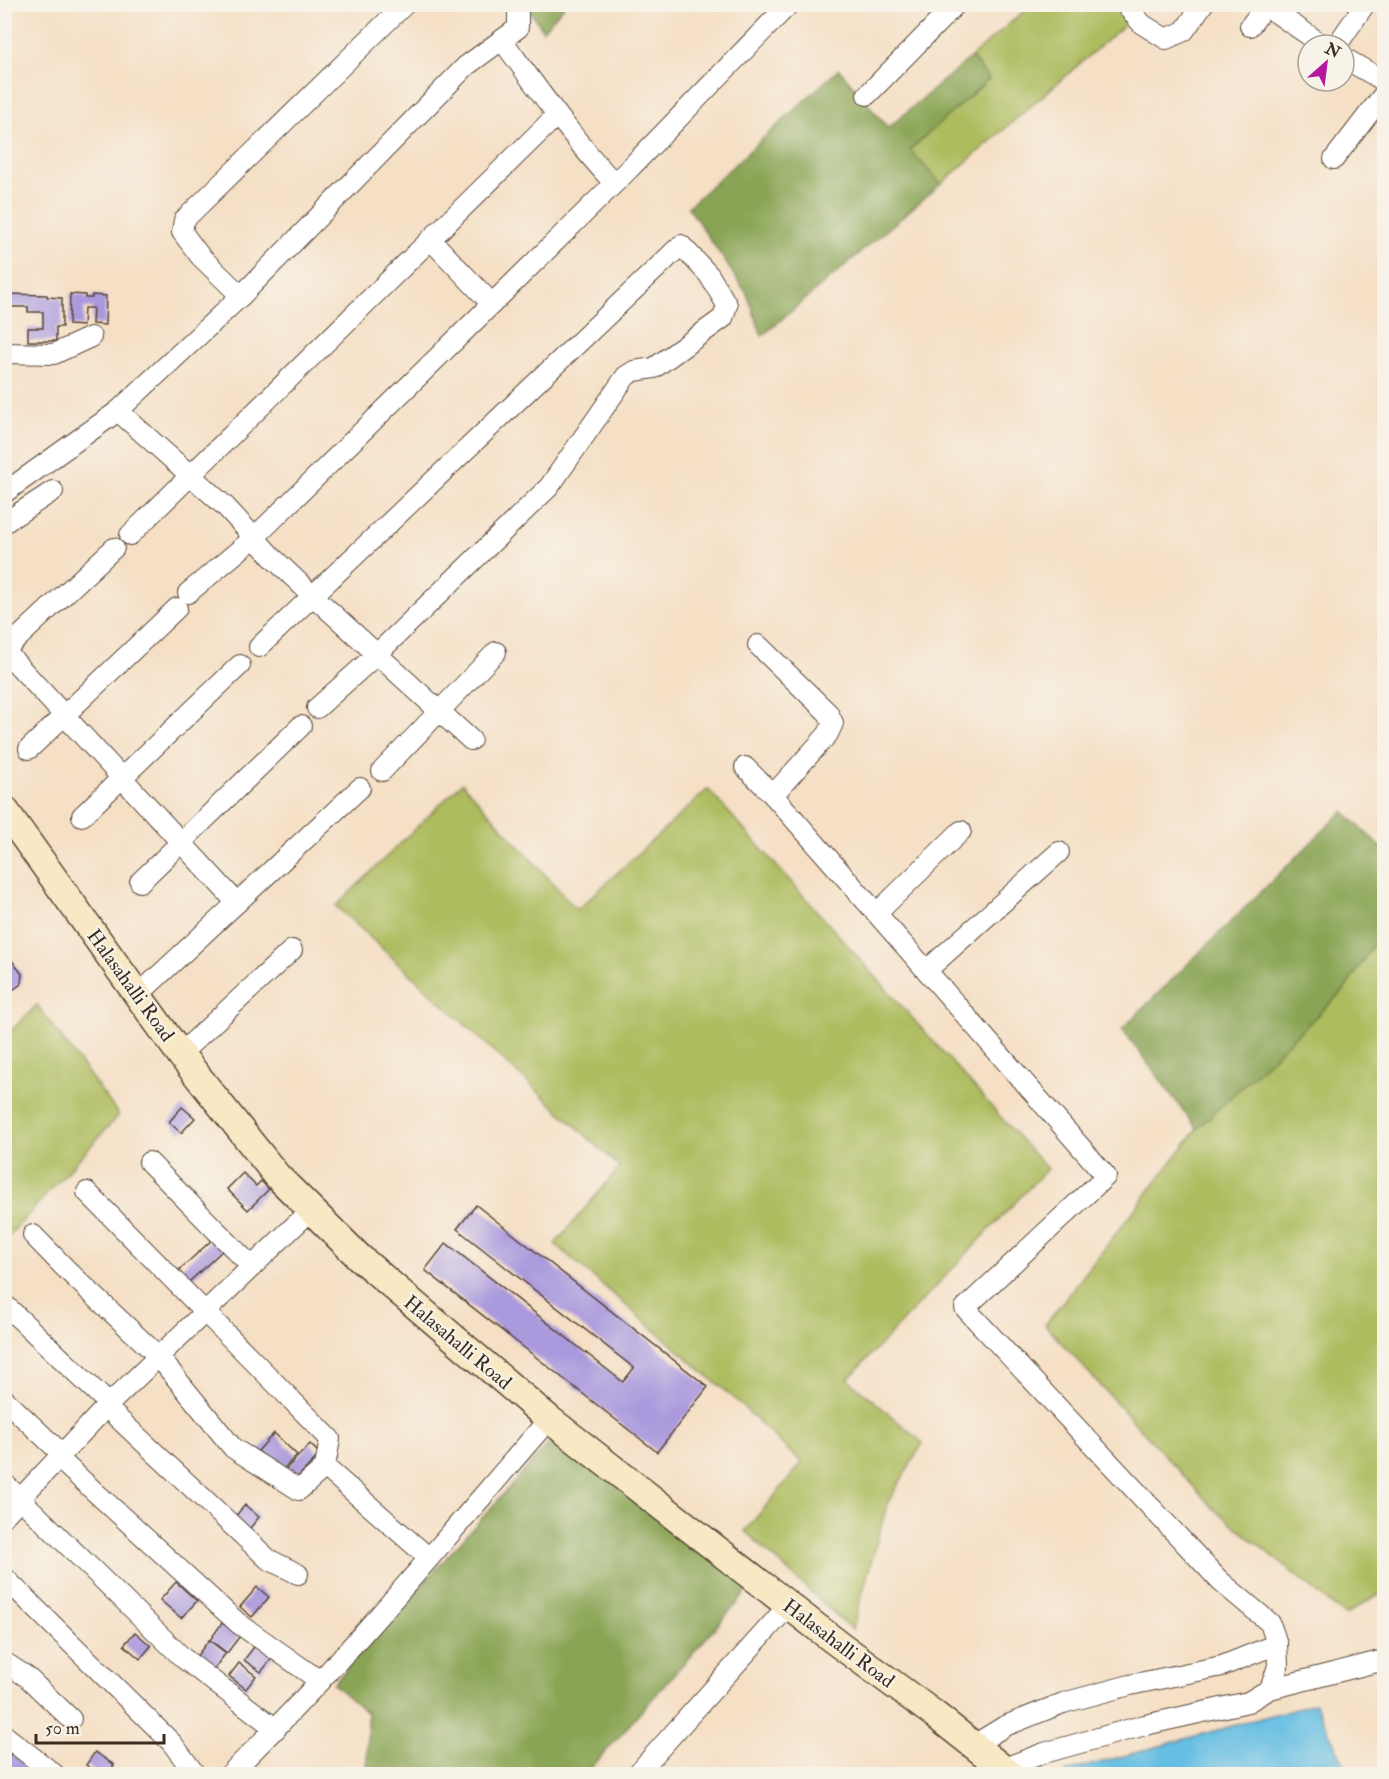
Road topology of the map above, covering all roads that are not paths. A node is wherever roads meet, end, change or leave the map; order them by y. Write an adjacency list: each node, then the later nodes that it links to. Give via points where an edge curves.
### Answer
1 (405, 4): 21 (street, via 184,220 182,232)
2 (518, 4): 12 (street, via 518,28)
3 (789, 4): 19 (street)
4 (956, 4): 16 (street)
5 (1125, 4): 6 (street, via 1142,24 1166,39 1184,31)
6 (1203, 4)
7 (1365, 4): 11 (street)
8 (1267, 5): 9 (street); 10 (street)
9 (1250, 26)
10 (1306, 33)
11 (1345, 33)
12 (502, 40): 17 (street); 21 (street, via 466,66)
13 (1356, 65): 14 (street)
14 (1384, 81)
15 (1384, 94): 18 (street)
16 (867, 95)
17 (557, 115): 19 (street); 20 (street)
18 (1335, 159)
19 (614, 183): 22 (street)
20 (431, 240): 22 (street); 26 (street)
21 (241, 296): 25 (street)
22 (492, 304): 31 (street)
23 (91, 337): 24 (street, via 54,354)
24 (4, 353)
25 (118, 411): 26 (street); 28 (street)
26 (192, 476): 30 (street); 31 (street)
27 (53, 491): 29 (street)
28 (4, 493)
29 (4, 523)
30 (130, 535)
31 (254, 538): 33 (street); 42 (street, via 182,600)
32 (114, 549): 36 (street)
33 (312, 595): 35 (street); 38 (street); 38 (street, via 681,245 710,275 727,305 723,318 654,368 626,376 549,487)
34 (758, 645): 50 (street, via 828,713 833,723 828,734)
35 (259, 647)
36 (5, 650): 42 (street)
37 (496, 652): 41 (street)
38 (377, 654): 40 (street); 41 (street)
39 (240, 665): 48 (street)
40 (318, 708)
41 (439, 711): 44 (street); 47 (street)
42 (65, 715): 45 (street); 48 (street)
43 (301, 726): 54 (street)
44 (471, 740)
45 (29, 749)
46 (745, 767): 50 (street)
47 (382, 771)
48 (122, 778): 52 (street); 54 (street)
49 (360, 788): 57 (street)
50 (773, 795): 58 (street)
51 (4, 809): 61 (main road, Halasahalli Road)
52 (82, 816)
53 (961, 831): 58 (street)
54 (181, 842): 56 (street); 57 (street)
55 (1059, 852): 60 (street)
56 (140, 882)
57 (237, 903): 61 (street)
58 (877, 913): 60 (street)
59 (292, 950): 62 (street)
60 (927, 970): 83 (street, via 1106,1176 965,1308 1220,1581 1270,1623)
61 (138, 995): 62 (main road, Halasahalli Road)
62 (180, 1053): 65 (main road, Halasahalli Road, via 278,1177)
63 (148, 1162): 67 (street)
64 (87, 1192): 69 (street)
65 (311, 1210): 67 (street); 73 (main road, Halasahalli Road, via 360,1258)
66 (33, 1235): 70 (street)
67 (252, 1267): 69 (street)
68 (4, 1304): 72 (street)
69 (206, 1311): 70 (street); 75 (street, via 330,1439)
70 (158, 1356): 72 (street); 75 (street, via 233,1448 298,1490)
71 (4, 1399): 74 (street)
72 (107, 1406): 74 (street); 80 (street, via 268,1559)
73 (549, 1419): 79 (street); 82 (main road, Halasahalli Road)
74 (60, 1456): 77 (street); 86 (street, via 238,1623)
75 (325, 1467): 79 (street)
76 (4, 1483): 77 (street)
77 (22, 1499): 78 (street); 89 (street, via 183,1658)
78 (4, 1516)
79 (429, 1558): 86 (street)
80 (298, 1575)
81 (4, 1577): 94 (street, via 172,1743)
82 (789, 1605): 91 (main road, Halasahalli Road); 96 (street)
83 (1277, 1644): 87 (street, via 1278,1666); 91 (street, via 1222,1665 1064,1703 1005,1726)
84 (1384, 1660): 87 (street)
85 (4, 1662): 88 (street, via 27,1677)
86 (320, 1681): 89 (street)
87 (1270, 1689): 92 (street, via 1248,1702 1044,1753)
88 (71, 1719)
89 (276, 1729): 95 (street)
90 (4, 1735): 93 (street)
91 (974, 1745): 92 (main road, Halasahalli Road)
92 (1007, 1771)
93 (54, 1774)
94 (195, 1774)
95 (230, 1774)
96 (637, 1774)

